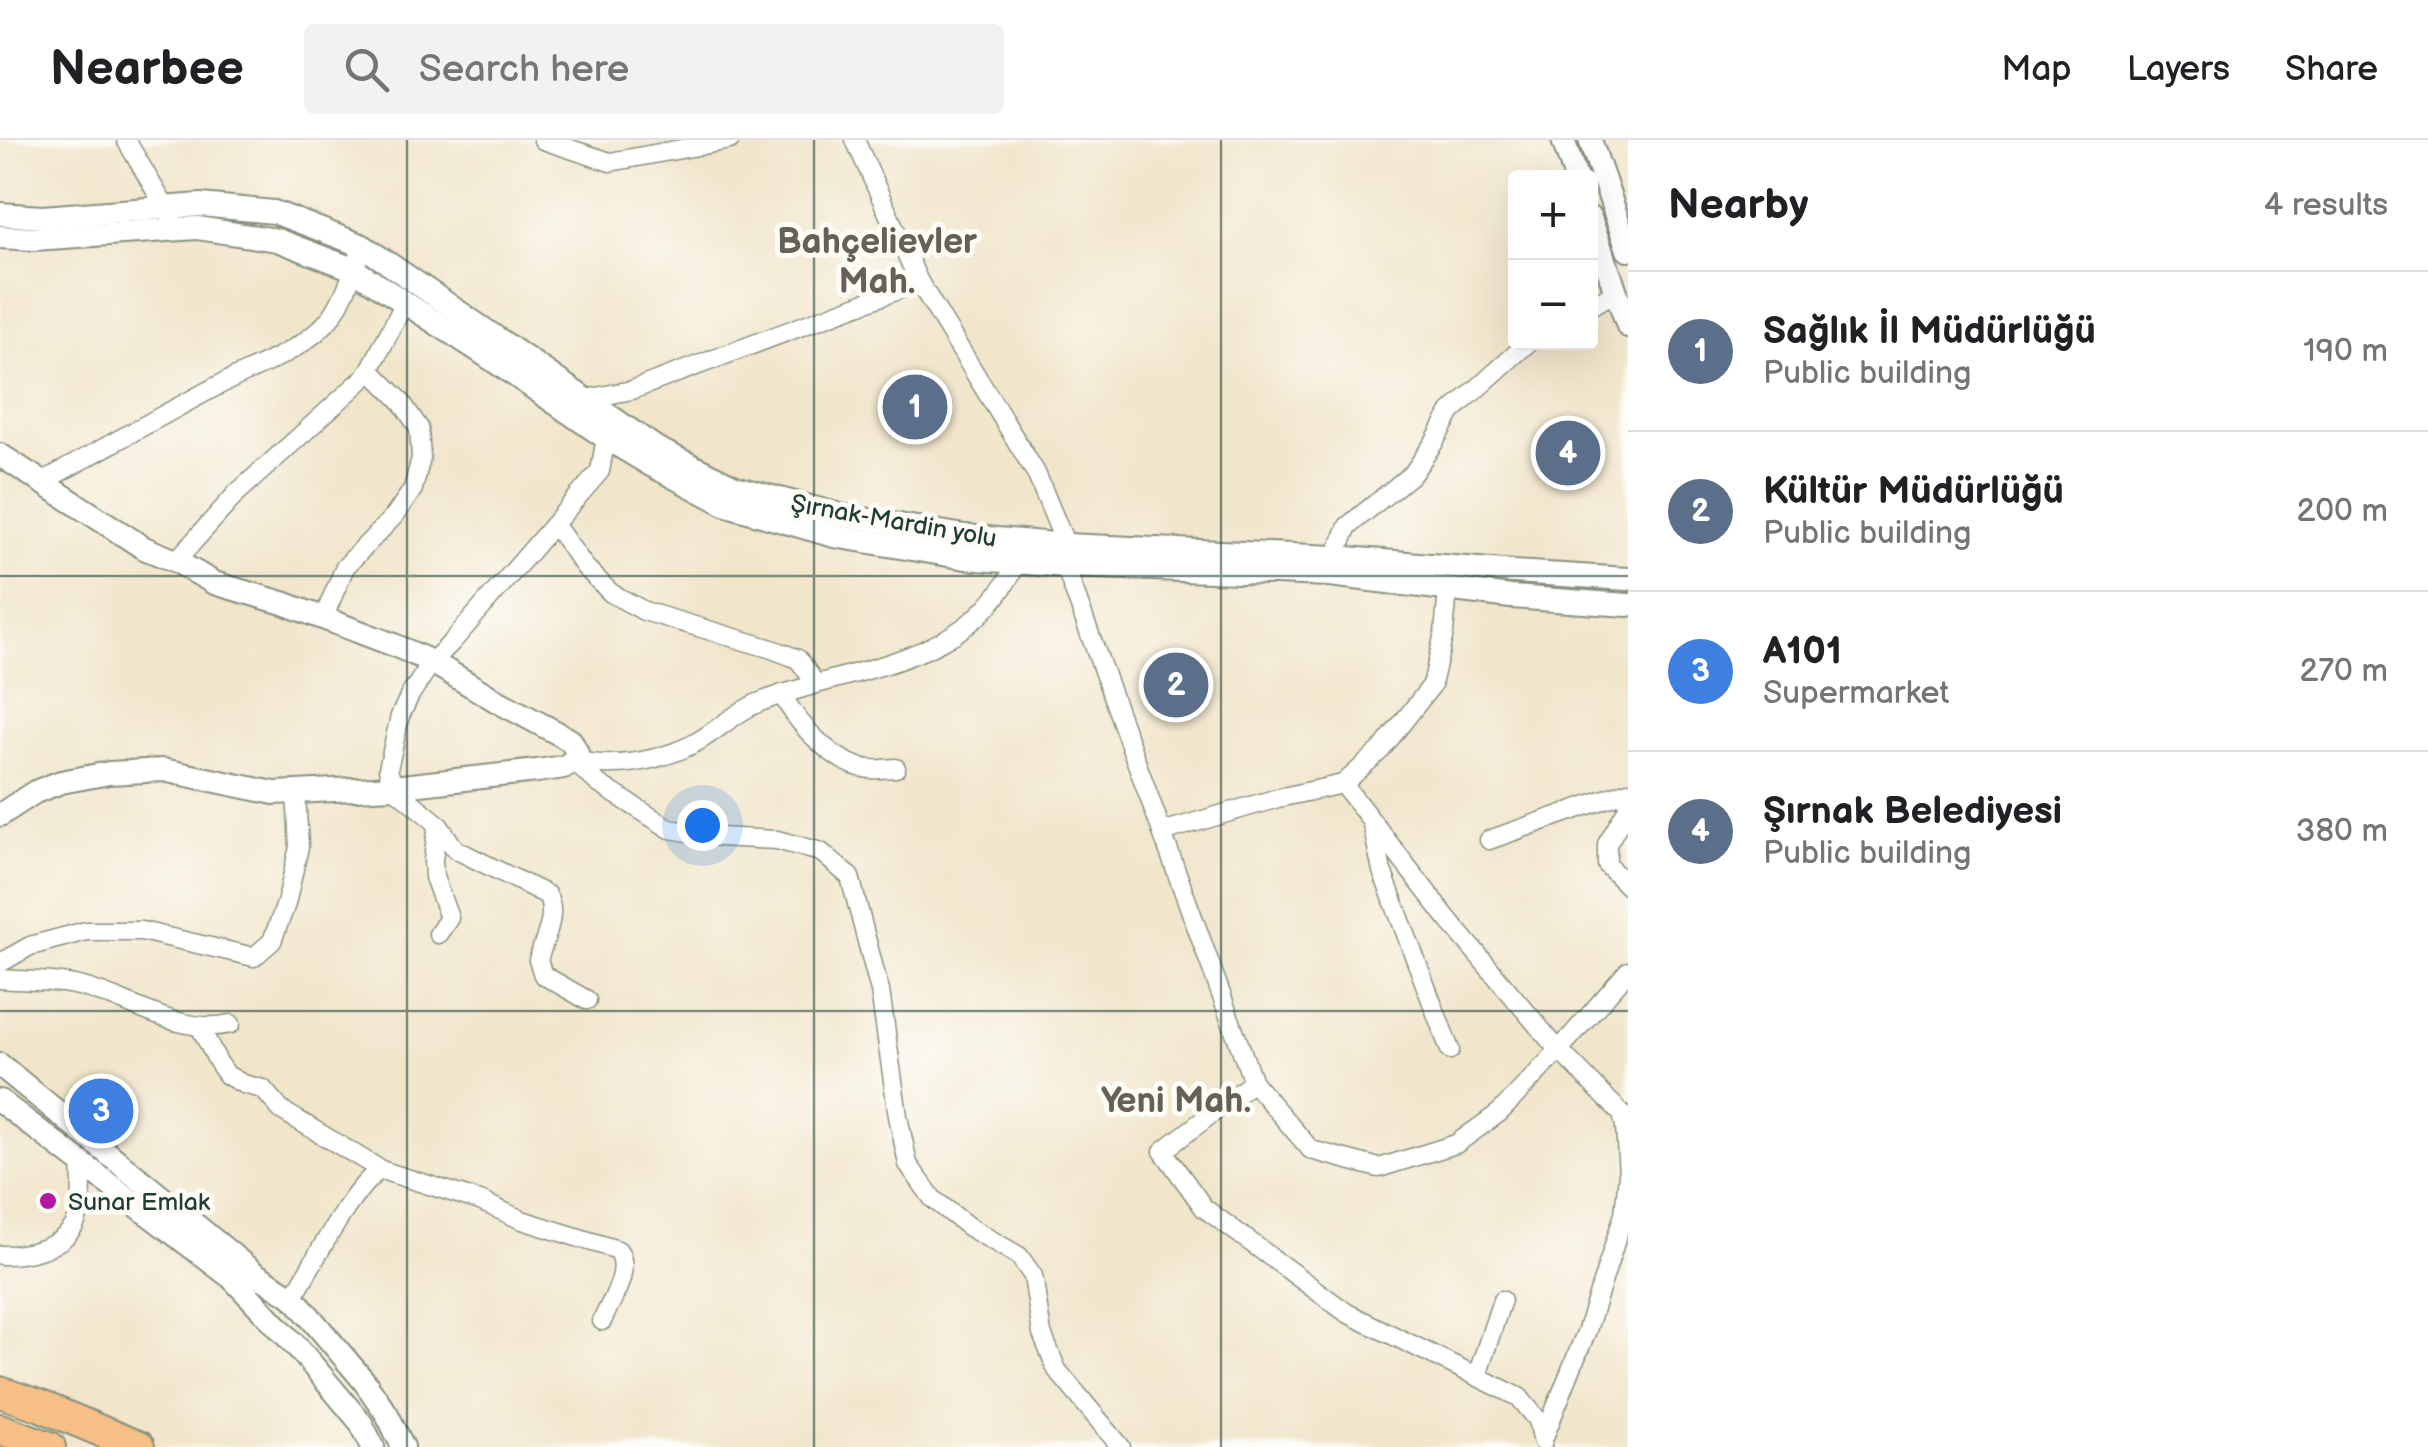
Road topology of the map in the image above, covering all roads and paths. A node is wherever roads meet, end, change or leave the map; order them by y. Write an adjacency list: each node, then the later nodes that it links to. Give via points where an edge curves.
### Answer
1 (126, 140): 9 (street)
2 (543, 140): 3 (street, via 610,162)
3 (730, 140)
4 (855, 140): 15 (street)
5 (1563, 140): 7 (street)
6 (1590, 140): 13 (street)
7 (1573, 170)
8 (0, 214): 9 (street, Şırnak-Mardin yolu)
9 (172, 218): 10 (street, Şırnak-Mardin yolu, via 34,239); 12 (street, Şırnak-Mardin yolu, via 202,205 274,212); 14 (street, Şırnak-Mardin yolu, via 277,240)
10 (0, 237)
11 (1598, 241): 16 (street)
12 (363, 246): 14 (street); 22 (street, Şırnak-Mardin yolu)
13 (1628, 250)
14 (354, 269): 17 (street, Şırnak-Mardin yolu); 25 (street, via 330,318 310,336)
15 (920, 282): 22 (street, via 632,390); 27 (street, via 1036,473)
16 (1616, 292): 18 (street); 19 (street)
17 (404, 302): 21 (street); 23 (street, Şırnak-Mardin yolu)
18 (1598, 302)
19 (1628, 326)
20 (1519, 350): 28 (street, via 1451,412 1413,473 1348,526)
21 (370, 370): 29 (street, via 237,492); 34 (street, via 419,428 421,458 413,488 345,567)
22 (586, 399): 27 (street, Şırnak-Mardin yolu, via 656,448 735,487 840,515)
23 (606, 438): 26 (street, via 600,471); 30 (street, Şırnak-Mardin yolu, via 727,505 834,536)
24 (1, 457): 25 (street)
25 (40, 482): 29 (street)
26 (554, 524): 35 (street); 36 (street, via 611,593 644,611 798,659)
27 (1066, 556): 28 (street, Şırnak-Mardin yolu); 30 (street, Şırnak-Mardin yolu); 32 (street, Şırnak-Mardin yolu); 48 (street)
28 (1334, 556): 31 (street, Şırnak-Mardin yolu)
29 (176, 561): 34 (street, via 214,583)
30 (1017, 562): 36 (street, via 982,616 953,637 876,668)
31 (1628, 578)
32 (1448, 590): 33 (street, Şırnak-Mardin yolu); 40 (street, via 1432,684 1381,750)
33 (1628, 604)
34 (323, 619): 35 (street)
35 (432, 662): 38 (street, via 570,741); 41 (street, via 400,716 388,769)
36 (812, 684): 37 (street)
37 (782, 694): 38 (street, via 660,756 614,764); 39 (street, via 810,735 837,755 869,770)
38 (573, 761): 41 (street); 77 (street, via 670,829 778,840 821,852 850,877 880,991 908,1164 933,1199 1020,1256 1033,1276 1042,1334 1057,1370)
39 (896, 768)
40 (1342, 784): 46 (street); 48 (street)
41 (393, 787): 43 (street); 47 (street)
42 (1628, 791): 49 (street)
43 (296, 792): 45 (street, via 162,770 109,773 61,782); 52 (street, via 298,848 286,904 272,941 254,958 141,931 86,931 30,946)
44 (1628, 808): 50 (street, via 1606,844 1606,864)
45 (0, 815)
46 (1372, 820): 58 (street, via 1382,871); 59 (street)
47 (438, 824): 51 (street, via 434,876 449,918); 55 (street, via 455,849 547,894 552,914 539,968)
48 (1162, 832): 61 (street)
49 (1488, 840)
50 (1628, 886)
51 (438, 934)
52 (0, 963)
53 (1628, 970): 59 (street)
54 (0, 979): 57 (street, via 82,986)
55 (588, 1000)
56 (231, 1024): 57 (street)
57 (200, 1026): 64 (street, via 227,1075 263,1089 281,1110)
58 (1450, 1050)
59 (1558, 1050): 61 (street, via 1499,1113 1456,1144 1379,1168 1311,1150); 72 (street, via 1622,1114 1627,1194 1587,1330)
60 (0, 1065): 66 (street)
61 (1253, 1082): 69 (street, via 1164,1151 1204,1208 1347,1313)
62 (0, 1101): 63 (street)
63 (80, 1161): 65 (street, via 73,1228 50,1246); 75 (street, via 232,1278 349,1408)
64 (382, 1170): 66 (street, via 370,1175); 68 (street, via 618,1250 623,1273)
65 (0, 1255)
66 (293, 1298): 76 (street, via 364,1380)
67 (1502, 1300): 69 (street)
68 (602, 1322)
69 (1477, 1376): 72 (street, via 1519,1397 1538,1420)
70 (0, 1392): 74 (highway)
71 (0, 1429): 73 (highway)
72 (1544, 1442)
73 (50, 1447)
74 (139, 1447)
75 (373, 1447)
76 (404, 1447)
77 (1121, 1447)

